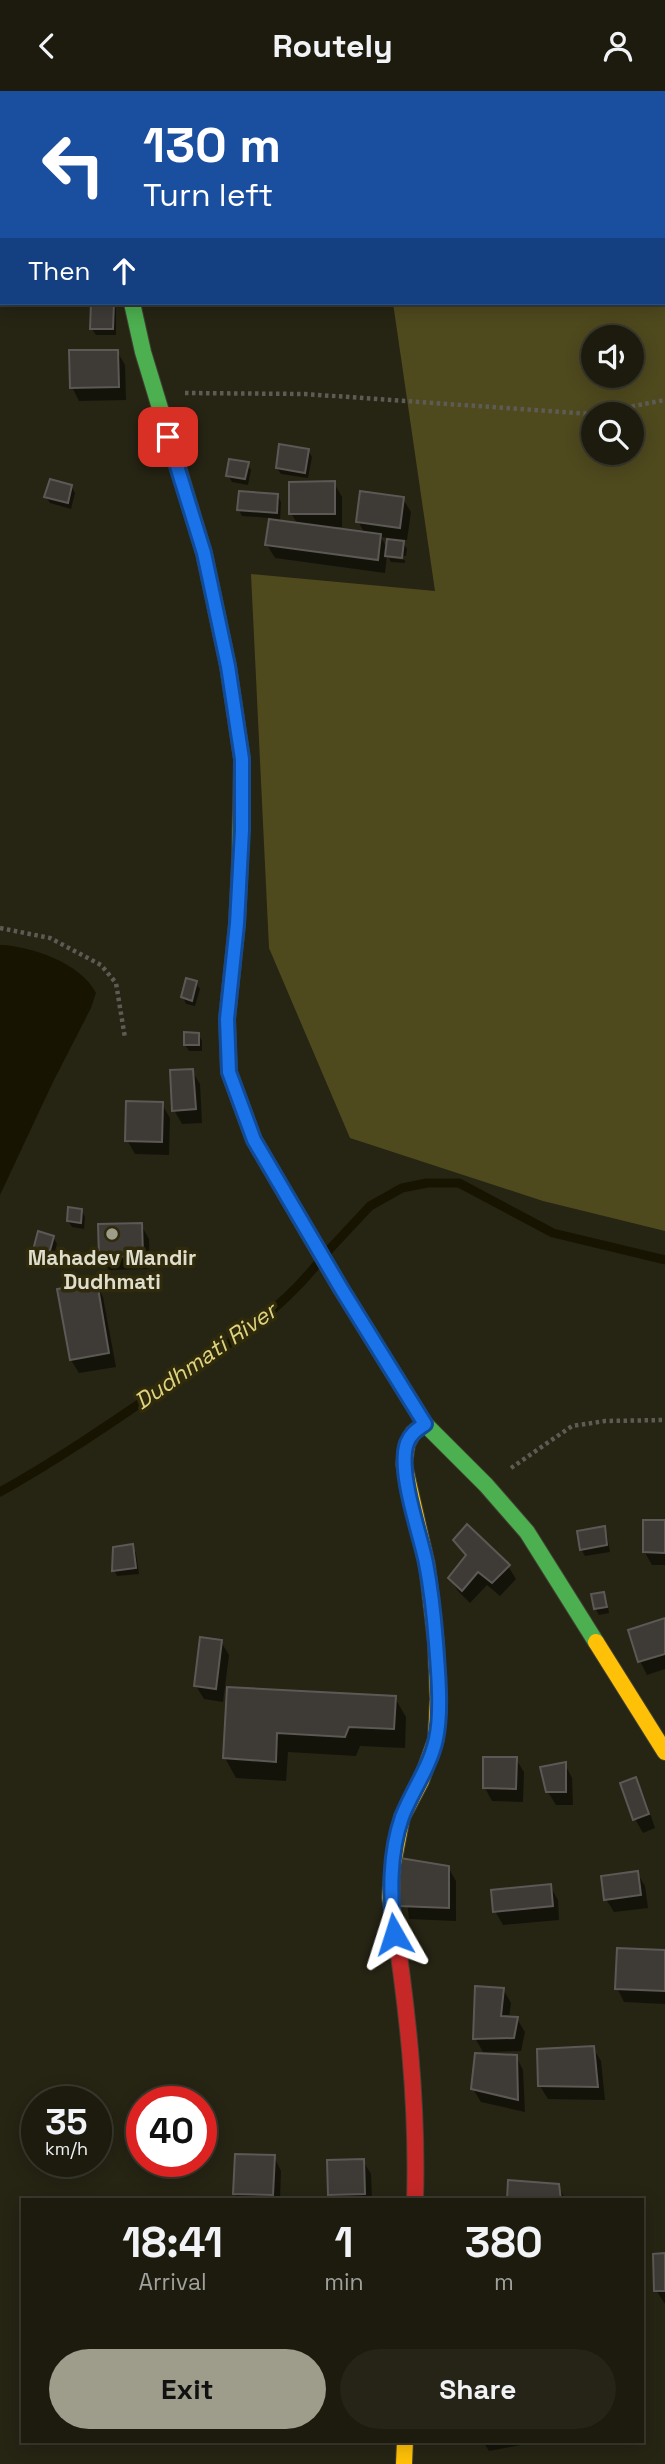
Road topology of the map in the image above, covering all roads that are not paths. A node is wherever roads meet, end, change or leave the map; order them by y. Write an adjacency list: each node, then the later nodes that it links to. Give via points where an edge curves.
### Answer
1 (132, 305): 2 (street, via 142,352 204,553 242,759 242,830 227,1019 229,1072 254,1140)
2 (425, 1424): 3 (street, via 527,1532); 4 (street, via 407,1444 404,1464 427,1565 436,1643 436,1739 402,1817 390,1897 406,2000)
3 (665, 1752)
4 (415, 2198)
5 (405, 2443): 6 (street)
6 (404, 2464)

